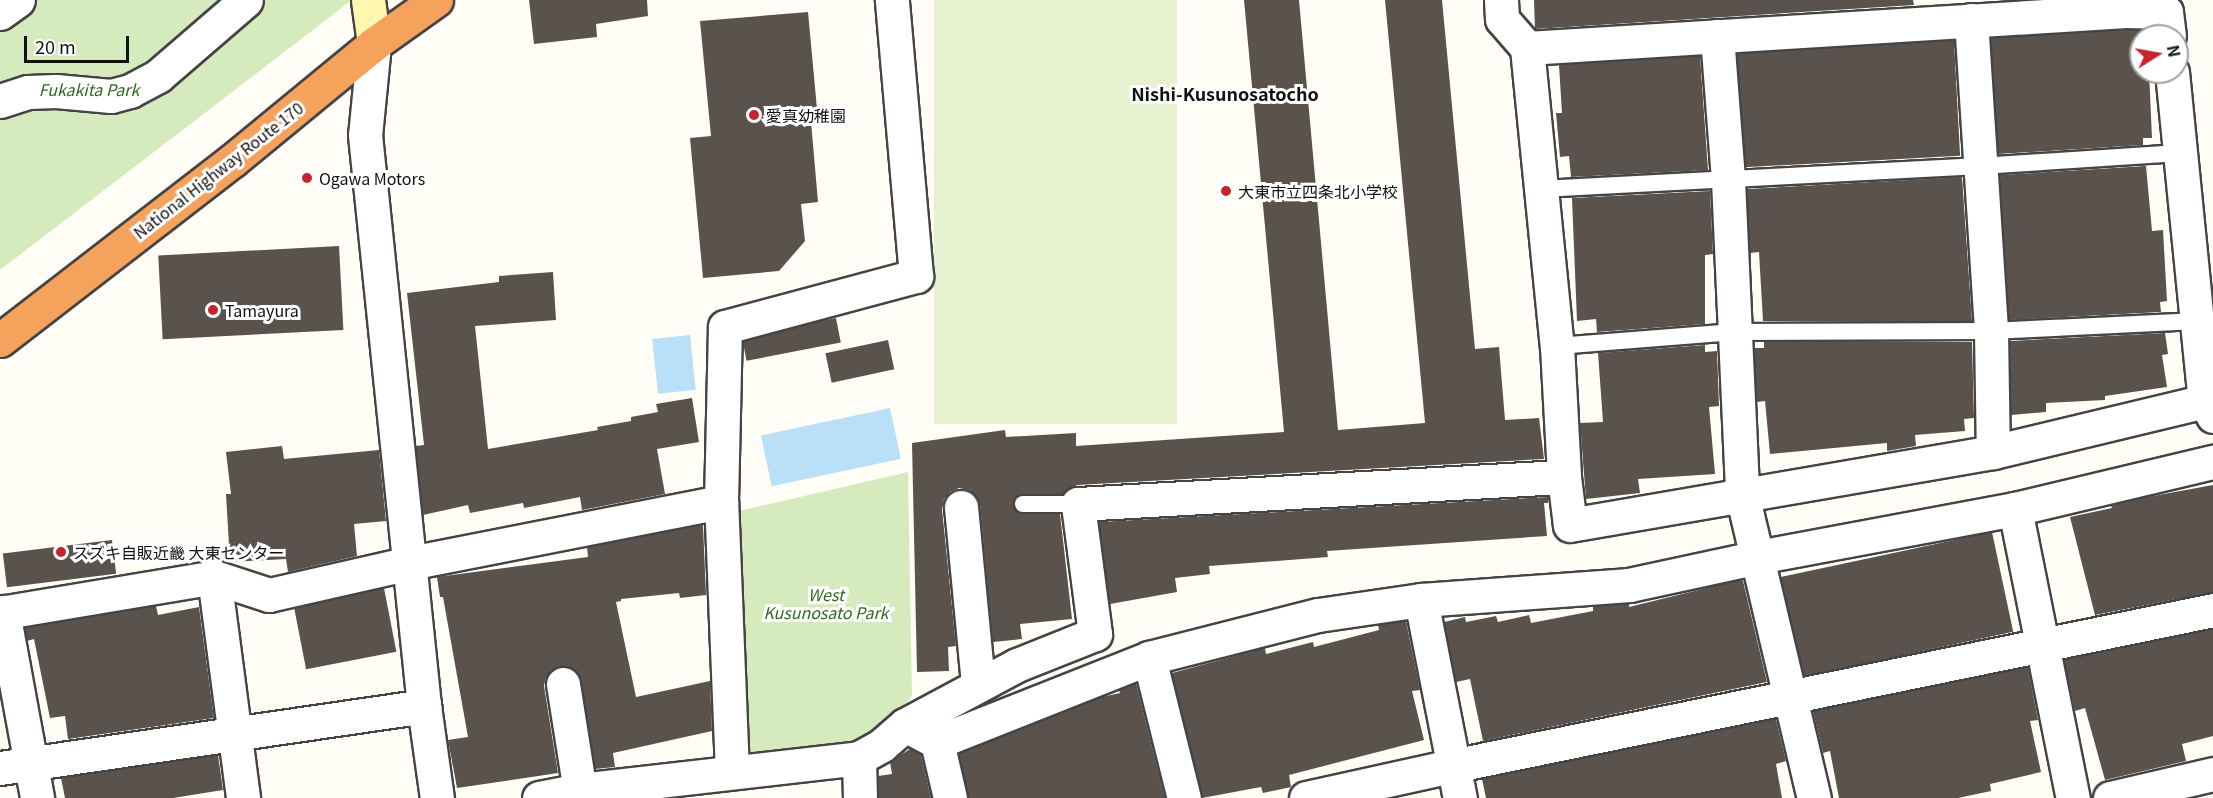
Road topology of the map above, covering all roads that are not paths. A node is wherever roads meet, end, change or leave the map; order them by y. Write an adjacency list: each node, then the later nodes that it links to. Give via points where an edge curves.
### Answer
1 (18, 0): 8 (street)
2 (246, 0): 15 (street, via 158,76 130,91 111,96 28,92)
3 (368, 0): 12 (street)
4 (436, 0): 12 (highway, National Highway Route 170)
5 (892, 0): 30 (street, via 916,276 725,327)
6 (1501, 0): 13 (street, via 1502,19)
7 (2126, 6): 9 (street); 10 (street, via 2166,12)
8 (0, 13)
9 (1971, 20): 11 (street); 17 (street)
10 (2168, 24)
11 (1717, 36): 13 (street); 18 (street)
12 (374, 44): 23 (highway, National Highway Route 170); 36 (street, via 365,135)
13 (1527, 48): 19 (street)
14 (2173, 84): 16 (street)
15 (0, 101)
16 (2181, 153): 17 (lane); 20 (street)
17 (1980, 166): 18 (lane); 21 (street)
18 (1728, 180): 19 (lane); 22 (street)
19 (1541, 189): 24 (street)
20 (2198, 321): 21 (lane); 25 (street)
21 (1991, 331): 22 (lane); 26 (street)
22 (1734, 332): 24 (lane); 29 (street)
23 (0, 340)
24 (1557, 346): 28 (street)
25 (2209, 409): 26 (street)
26 (1993, 452): 29 (street)
27 (2213, 462): 34 (street)
28 (1564, 477): 29 (street, via 1570,525); 32 (street)
29 (1742, 494): 35 (street)
30 (722, 502): 36 (street); 53 (street)
31 (1023, 504): 32 (lane)
32 (1078, 504): 44 (street, via 1095,634)
33 (961, 507): 44 (street)
34 (2015, 509): 35 (street); 41 (street)
35 (1758, 557): 38 (street, via 1629,585); 45 (street)
36 (410, 563): 37 (street, via 269,594); 46 (street)
37 (214, 577): 40 (street); 48 (street)
38 (1421, 600): 42 (street, via 1318,615); 52 (street)
39 (2213, 610): 41 (street)
40 (2, 612): 51 (street)
41 (2043, 645): 45 (street); 66 (street)
42 (1149, 658): 49 (street); 62 (street)
43 (563, 684): 55 (street)
44 (978, 684): 47 (street)
45 (1790, 696): 52 (street); 65 (street)
46 (424, 706): 48 (street); 58 (street)
47 (905, 725): 49 (street); 50 (street)
48 (236, 735): 51 (street); 57 (street)
49 (937, 742): 61 (street)
50 (859, 758): 53 (street); 60 (street)
51 (15, 765): 56 (street)
52 (1452, 766): 63 (street); 64 (street)
53 (732, 772): 55 (street)
54 (2213, 774): 67 (street)
55 (580, 794): 59 (street)
56 (37, 798)
57 (243, 798)
58 (437, 798)
59 (539, 798)
60 (860, 798)
61 (950, 798)
62 (1184, 798)
63 (1306, 798)
64 (1460, 798)
65 (1814, 798)
66 (2073, 798)
67 (2110, 798)

